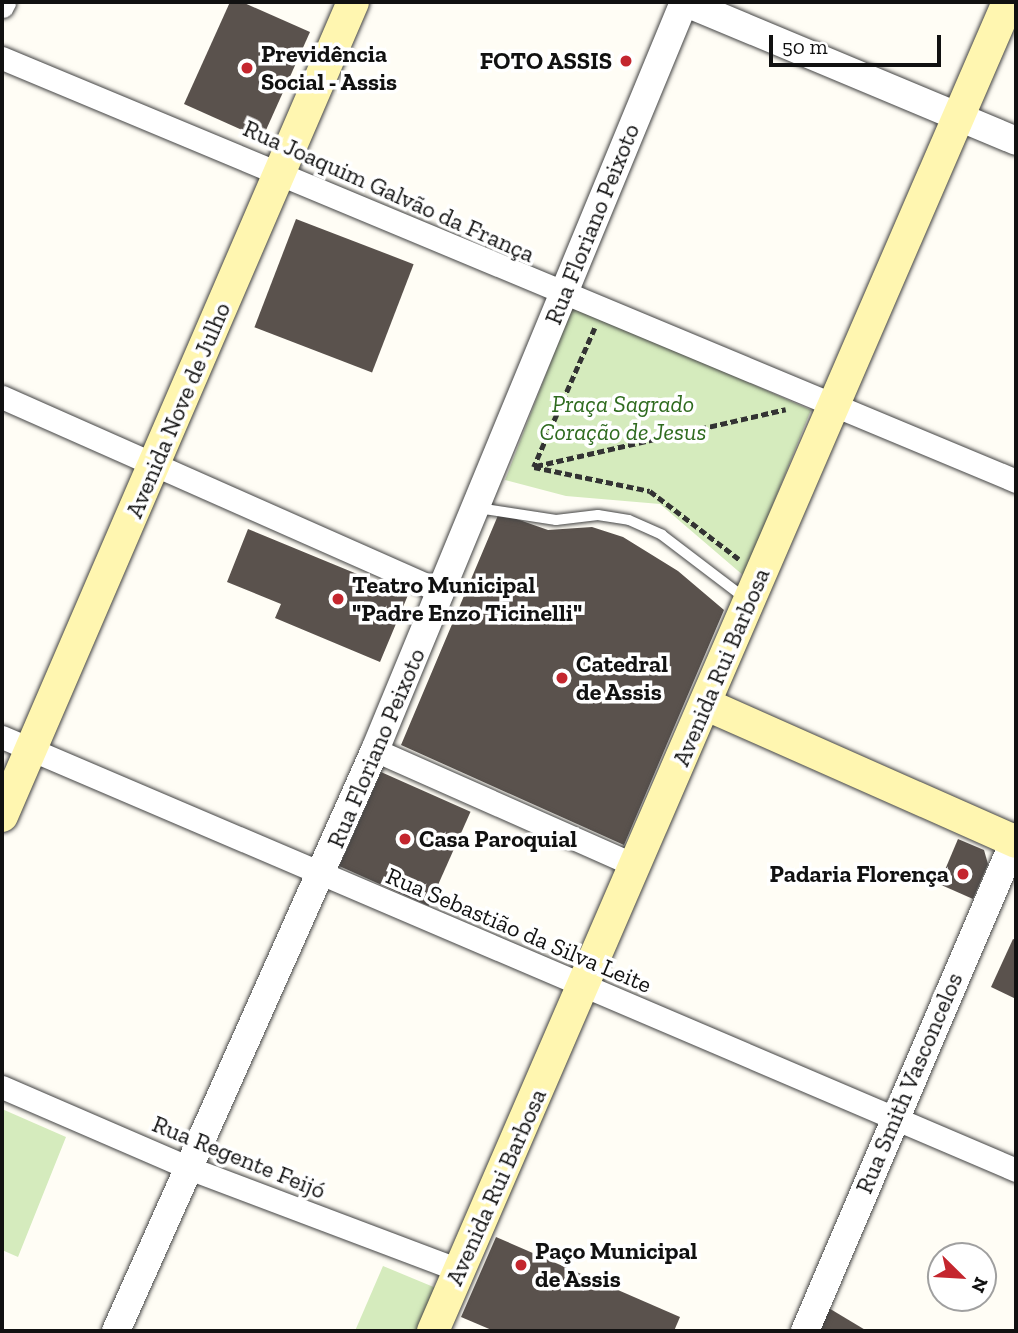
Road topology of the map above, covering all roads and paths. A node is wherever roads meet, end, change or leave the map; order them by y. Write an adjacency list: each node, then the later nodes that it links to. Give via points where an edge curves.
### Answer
1 (353, 2): 7 (main road, Avenida Nove de Julho)
2 (684, 2): 5 (street); 8 (street, Rua Floriano Peixoto)
3 (1007, 2): 5 (main road, Avenida Rui Barbosa)
4 (2, 58): 7 (street, Rua Joaquim Galvão da França)
5 (958, 116): 6 (street); 12 (main road, Avenida Rui Barbosa)
6 (1016, 141)
7 (280, 172): 8 (street, Rua Joaquim Galvão da França); 14 (main road, Avenida Nove de Julho)
8 (562, 295): 12 (street, Rua Joaquim Galvão da França); 17 (street, Rua Floriano Peixoto)
9 (609, 329): 15 (path, via 597,324)
10 (2, 397): 14 (street)
11 (779, 403): 13 (path)
12 (833, 405): 13 (path, via 807,402); 16 (street, Rua Joaquim Galvão da França); 20 (main road, Avenida Rui Barbosa)
13 (791, 408): 15 (path)
14 (156, 463): 19 (street); 23 (main road, Avenida Nove de Julho)
15 (534, 467): 18 (path, via 650,491 739,559)
16 (1016, 481)
17 (478, 508): 19 (street, Rua Floriano Peixoto); 20 (lane, via 556,520 598,515 629,520 662,535)
18 (745, 547)
19 (442, 592): 24 (street, Rua Floriano Peixoto)
20 (749, 601): 21 (main road, Avenida Rui Barbosa)
21 (705, 704): 26 (main road); 27 (main road, Avenida Rui Barbosa)
22 (2, 737): 23 (street, Rua Sebastião da Silva Leite)
23 (32, 750): 25 (main road, Avenida Nove de Julho); 28 (street, Rua Sebastião da Silva Leite)
24 (375, 750): 27 (street); 28 (street, Rua Floriano Peixoto)
25 (2, 817)
26 (1016, 840): 31 (street, Rua Smith Vasconcelos)
27 (634, 865): 29 (main road, Avenida Rui Barbosa)
28 (321, 877): 29 (street, Rua Sebastião da Silva Leite); 32 (street, Rua Floriano Peixoto)
29 (585, 986): 31 (street, Rua Sebastião da Silva Leite); 34 (main road, Avenida Rui Barbosa)
30 (2, 1087): 32 (street, Rua Regente Feijó)
31 (894, 1117): 33 (street, Rua Sebastião da Silva Leite); 37 (street, Rua Smith Vasconcelos)
32 (189, 1168): 34 (street, Rua Regente Feijó); 35 (street, Rua Floriano Peixoto)
33 (1016, 1170)
34 (459, 1270): 36 (main road, Avenida Rui Barbosa)
35 (116, 1331)
36 (433, 1331)
37 (805, 1331)

